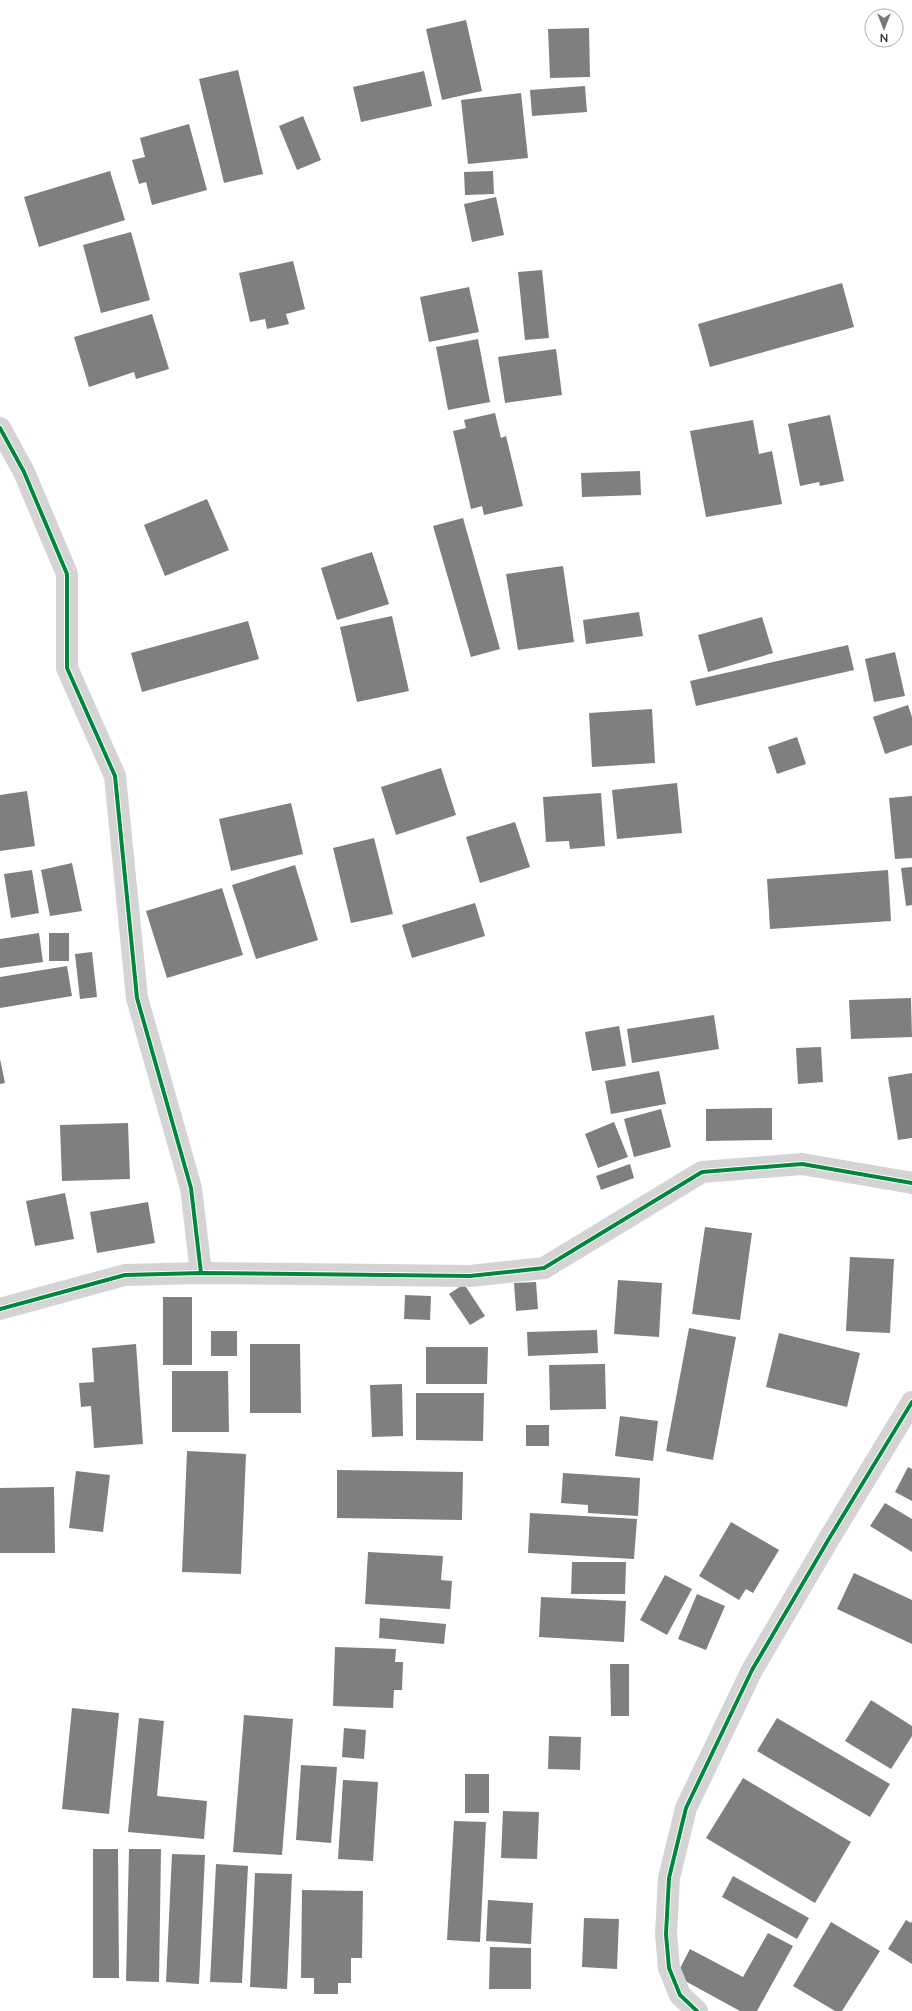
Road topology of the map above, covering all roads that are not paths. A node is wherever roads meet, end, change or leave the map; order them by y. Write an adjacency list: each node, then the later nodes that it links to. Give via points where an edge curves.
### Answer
1 (0, 428): 3 (street, via 24,472 67,574 67,668 115,776 137,998 191,1188)
2 (912, 1183): 3 (street, via 802,1164 702,1172 544,1268 470,1276)
3 (201, 1273): 4 (street, via 125,1275)
4 (0, 1309)
5 (912, 1402): 6 (street, via 752,1670 686,1808 669,1878 666,1934 669,1968 680,1995)
6 (697, 2011)

